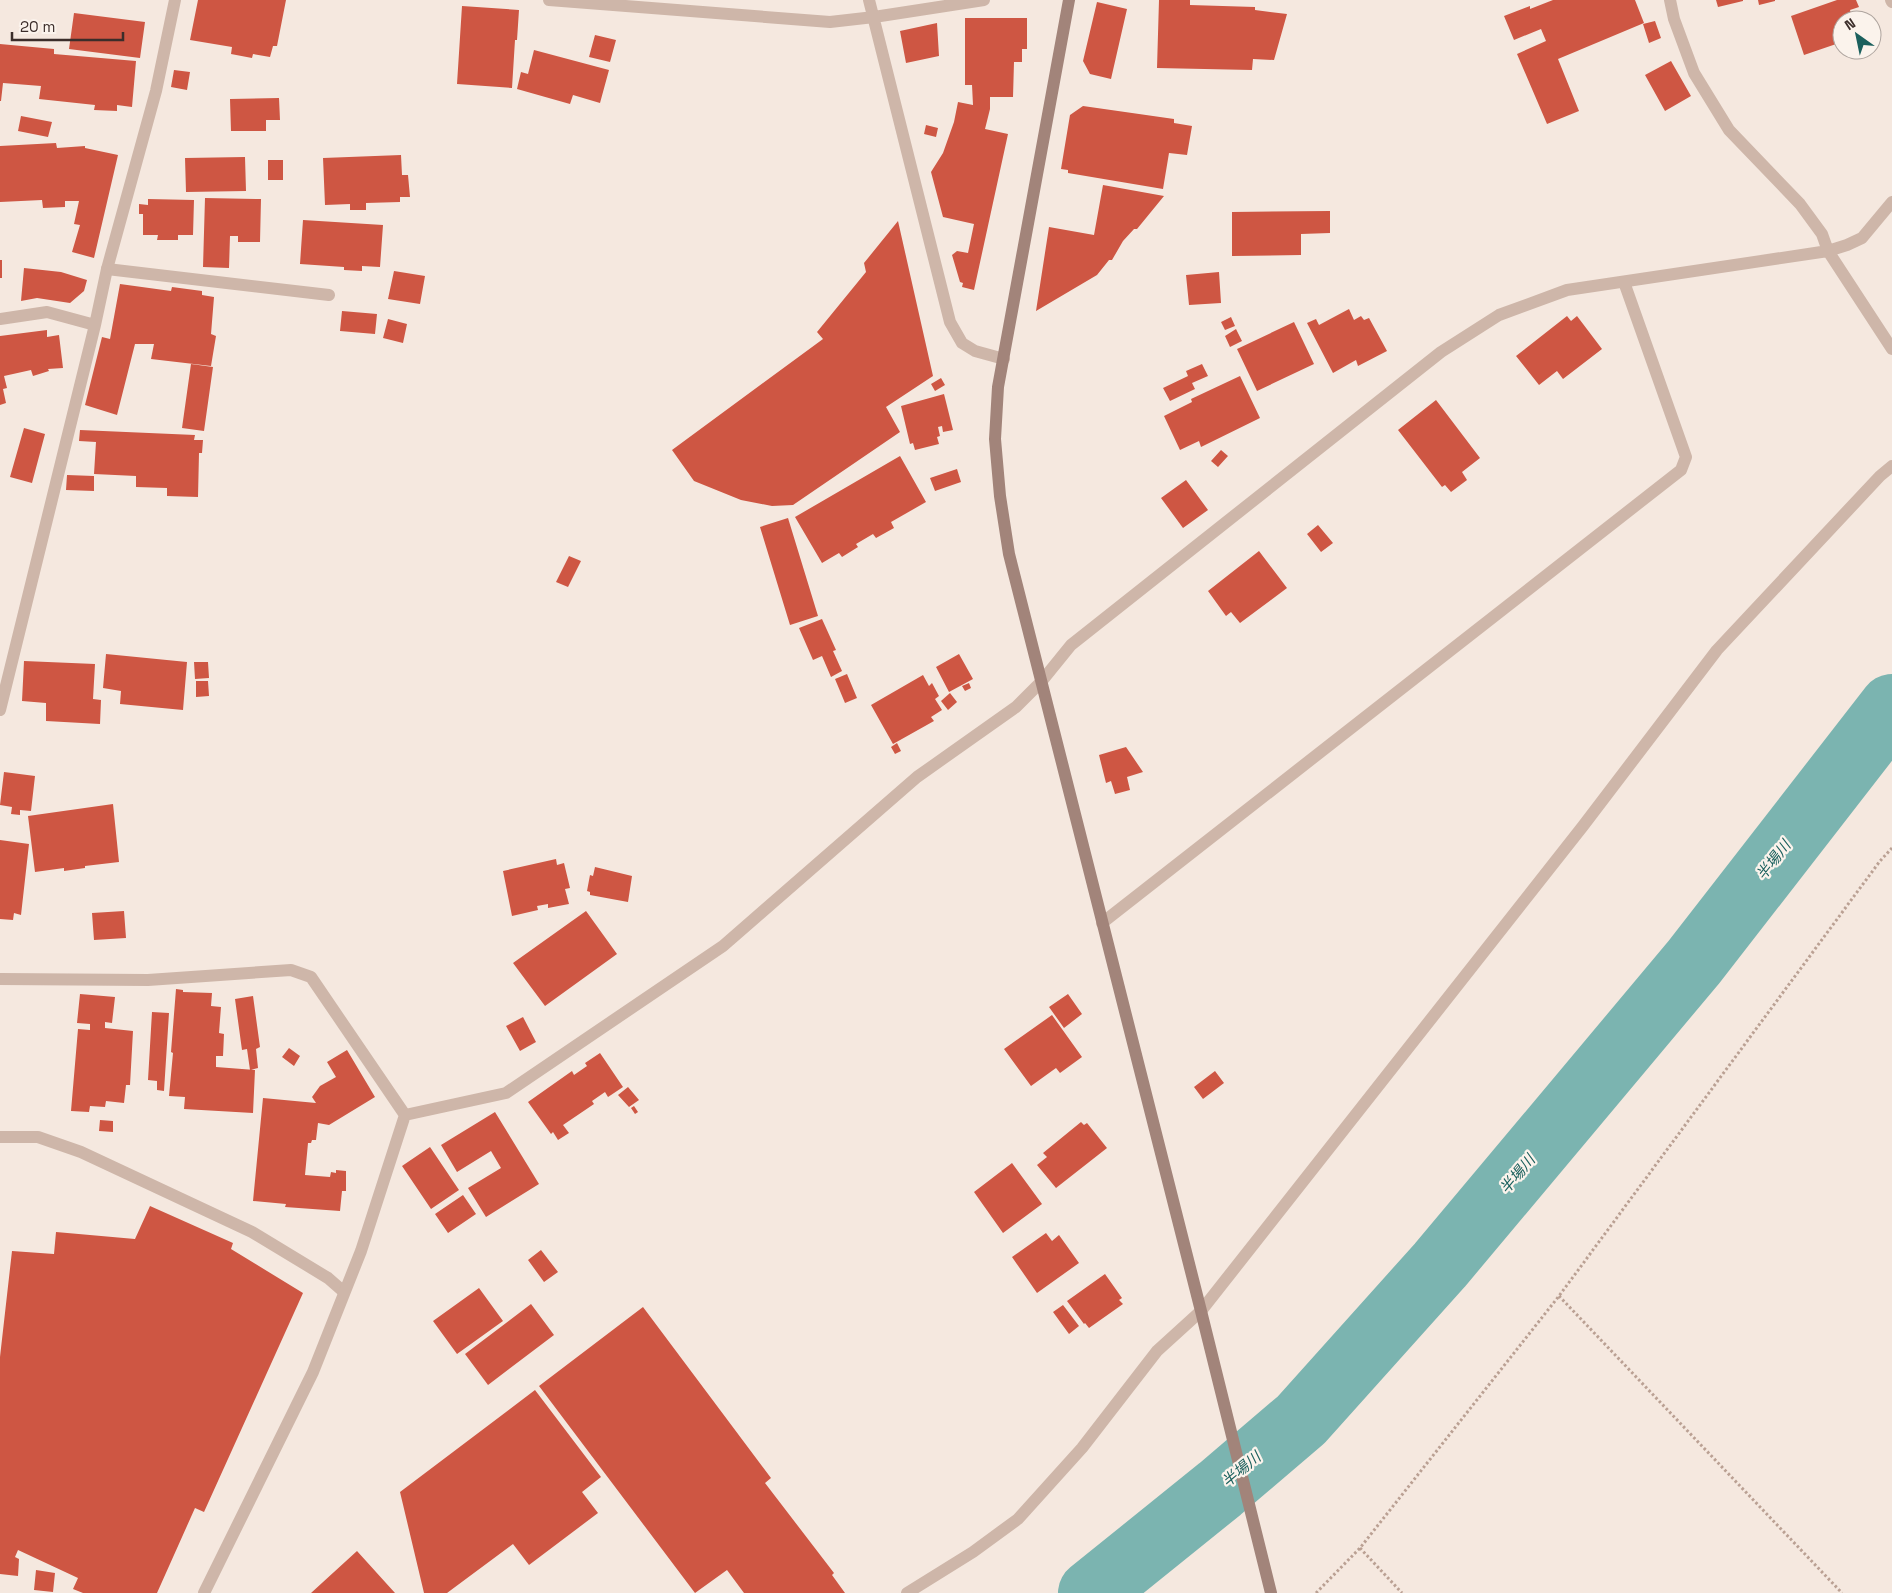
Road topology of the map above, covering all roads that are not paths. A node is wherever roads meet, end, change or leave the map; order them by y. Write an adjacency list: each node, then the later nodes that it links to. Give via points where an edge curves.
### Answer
1 (175, 0): 10 (street, via 156,91)
2 (549, 0): 7 (street, via 830,22)
3 (869, 0): 7 (street)
4 (984, 0): 7 (street)
5 (1069, 0): 16 (street)
6 (1670, 0): 9 (street, via 1694,73 1729,130 1800,204 1822,234)
7 (874, 18): 16 (street, via 950,322 962,343 975,351)
8 (1892, 202): 9 (street, via 1862,238)
9 (1828, 251): 11 (street); 15 (street)
10 (107, 269): 12 (street); 14 (street)
11 (1624, 282): 18 (street, via 1568,290 1499,315 1441,352 1071,645); 20 (street, via 1686,457 1681,470)
12 (329, 295)
13 (0, 318): 14 (street, via 47,312)
14 (95, 325): 19 (street)
15 (1892, 349)
16 (1004, 359): 18 (street, via 998,387 995,439 1000,496 1009,554)
17 (1892, 466): 25 (street, via 1717,650 1583,826)
18 (1041, 682): 20 (street); 22 (street, via 1016,708 917,778 723,946 691,968 506,1093)
19 (0, 710)
20 (1102, 923): 25 (street)
21 (0, 979): 22 (street, via 148,980 291,970 311,977)
22 (405, 1115): 24 (street, via 361,1251)
23 (0, 1137): 24 (street, via 38,1137 81,1152 252,1232 328,1278)
24 (344, 1292): 26 (street, via 313,1372)
25 (1201, 1311): 27 (street, via 1157,1351 1082,1448 1018,1519); 28 (street)
26 (204, 1593)
27 (907, 1593)
28 (1271, 1593)

